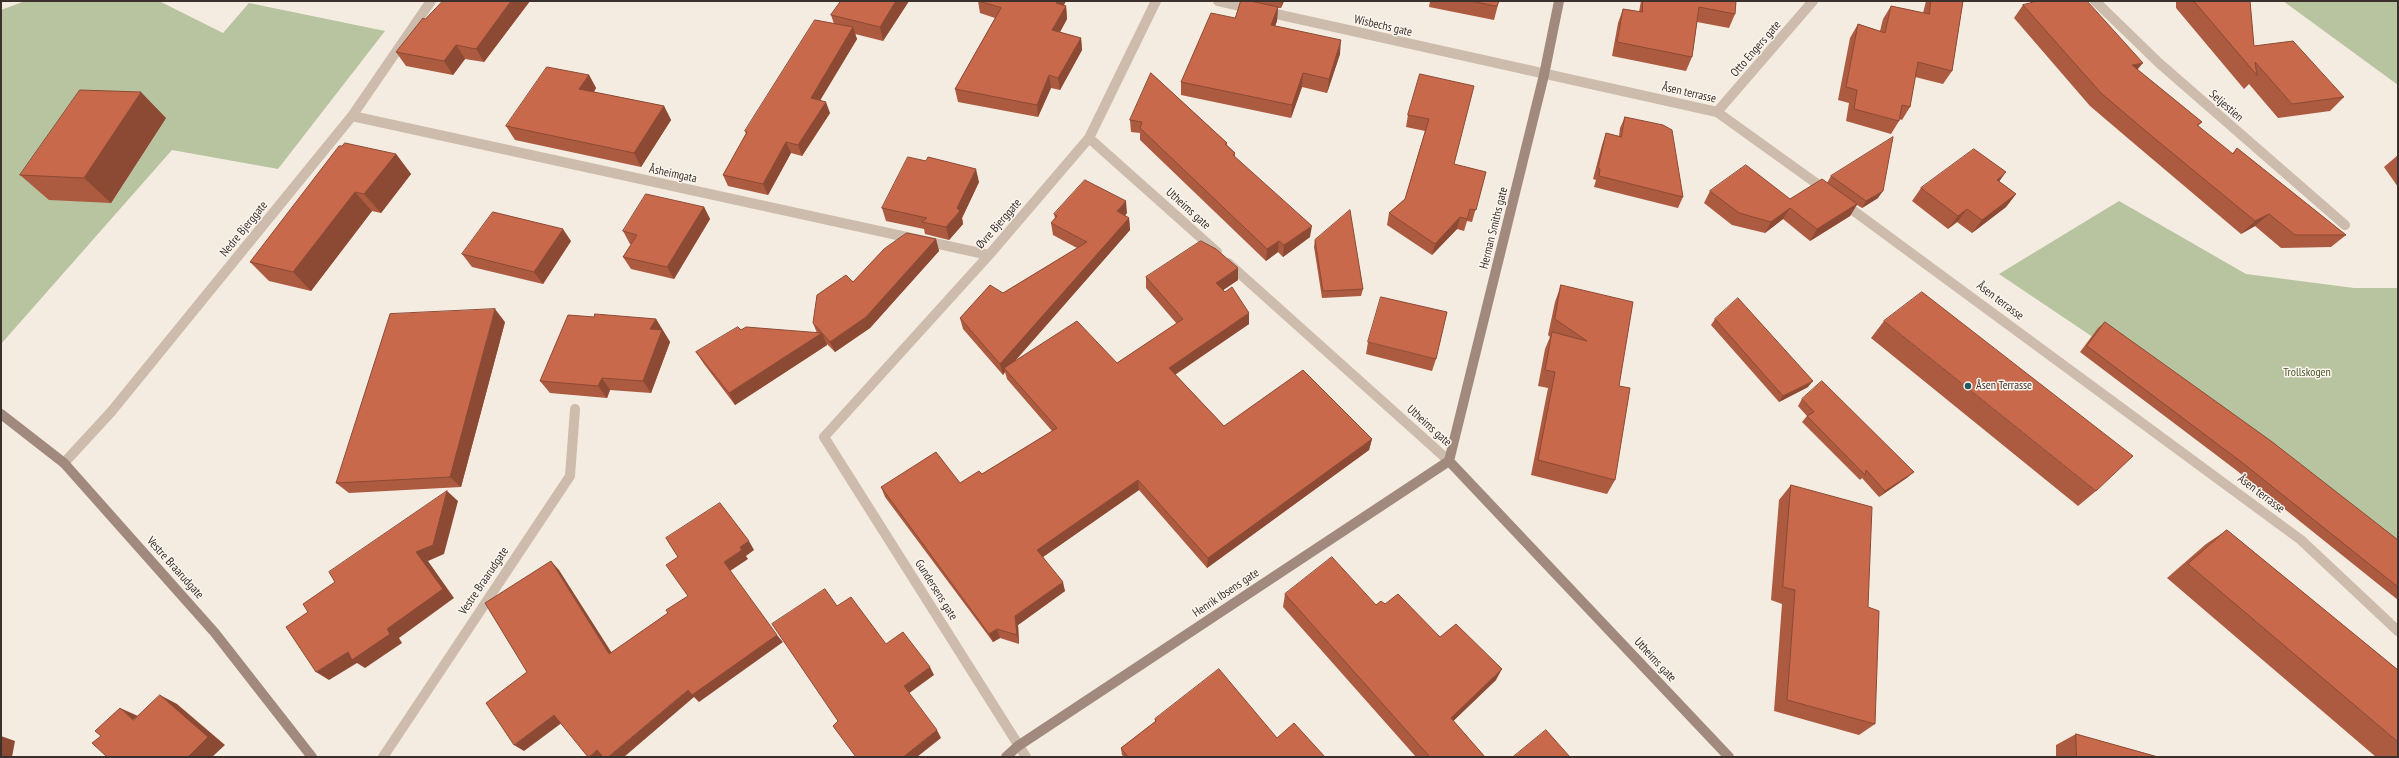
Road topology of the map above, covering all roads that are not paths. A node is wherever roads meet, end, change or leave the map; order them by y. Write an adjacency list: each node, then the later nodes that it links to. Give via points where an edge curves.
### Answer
1 (431, 1): 9 (street, Nedre Bjerggate)
2 (1156, 1): 10 (street, Øvre Bjerggate)
3 (1218, 1): 7 (street, Wisbechs gate)
4 (1559, 1): 7 (street, Herman Smiths gate)
5 (1813, 1): 8 (street, Otto Engers gate)
6 (2095, 1): 11 (street, Seljestien, via 2158,63)
7 (1544, 75): 8 (street, Åsen terrasse); 16 (street, Herman Smiths gate)
8 (1717, 112): 18 (street, Åsen terrasse, via 1953,282 2301,540)
9 (352, 116): 12 (street, Åsheimgata); 17 (street, Nedre Bjerggate, via 116,406)
10 (1089, 138): 12 (street, Øvre Bjerggate); 16 (street, Utheims gate)
11 (2345, 225)
12 (989, 255): 15 (street, Øvre Bjerggate)
13 (575, 409): 21 (street, Vestre Braarudgate, via 570,476)
14 (1, 414): 17 (street, Vestre Braarudgate)
15 (824, 437): 19 (street, Gundersens gate)
16 (1449, 461): 19 (street, Henrik Ibsens gate); 24 (street, Utheims gate)
17 (64, 463): 20 (street, Vestre Braarudgate, via 215,633)
18 (2398, 631)
19 (1018, 746): 22 (street, Henrik Ibsens gate); 23 (street, Gundersens gate)
20 (312, 757)
21 (383, 757)
22 (1006, 757)
23 (1026, 757)
24 (1729, 757)

